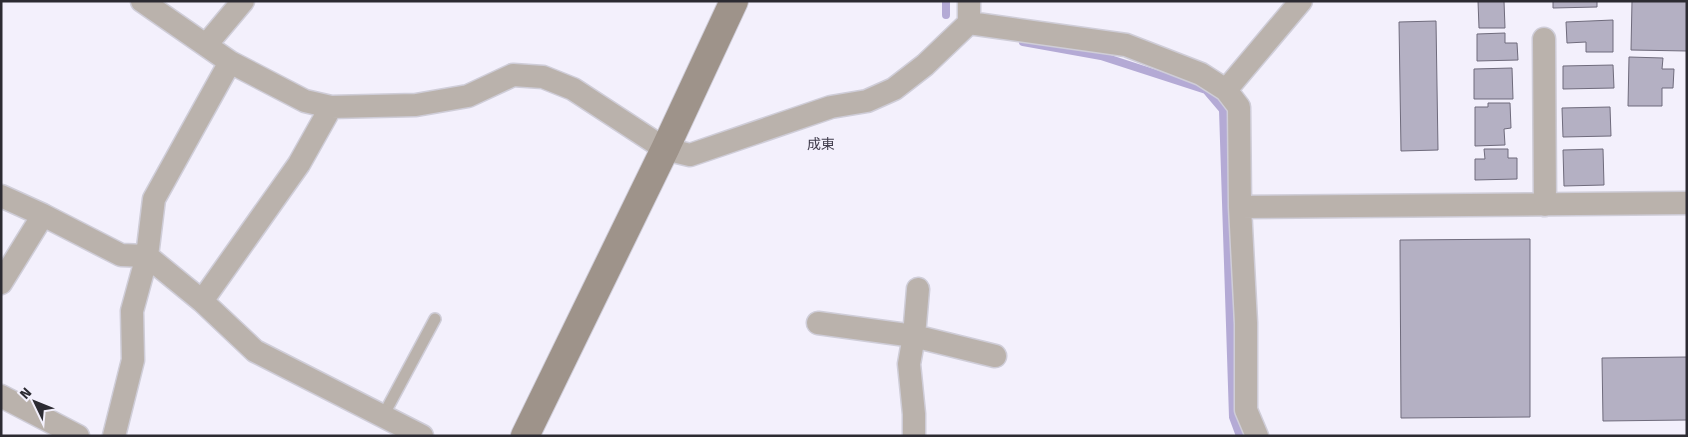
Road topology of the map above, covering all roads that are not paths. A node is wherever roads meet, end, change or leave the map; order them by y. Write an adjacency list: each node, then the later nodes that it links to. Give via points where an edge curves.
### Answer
1 (142, 1): 8 (street)
2 (243, 1): 8 (street)
3 (734, 1): 12 (street)
4 (969, 1): 6 (street)
5 (1301, 1): 10 (street)
6 (969, 24): 10 (street, via 1126,45 1201,74); 12 (street, via 894,89 868,101 831,107 690,154)
7 (1544, 39): 15 (street)
8 (206, 46): 9 (street)
9 (230, 62): 11 (street, via 306,101); 18 (street, via 154,199)
10 (1226, 90): 16 (street, via 1239,107)
11 (331, 107): 12 (street, via 416,105 468,96 513,75 543,77 574,89); 21 (street, via 300,164)
12 (665, 149): 31 (street)
13 (1, 196): 17 (street)
14 (1687, 203): 15 (street)
15 (1545, 205): 16 (street)
16 (1240, 207): 33 (street, via 1246,323 1246,410)
17 (44, 215): 18 (street, via 121,255); 19 (street)
18 (147, 256): 21 (street); 29 (street, via 132,311 133,360)
19 (1, 283)
20 (918, 289): 24 (street)
21 (202, 301): 27 (street, via 254,351)
22 (435, 319): 27 (lane)
23 (818, 323): 24 (street)
24 (914, 336): 25 (street); 32 (street, via 909,364)
25 (995, 356)
26 (1, 396): 28 (street)
27 (383, 416): 30 (street)
28 (78, 436)
29 (114, 436)
30 (422, 436)
31 (525, 436)
32 (914, 436)
33 (1257, 436)

